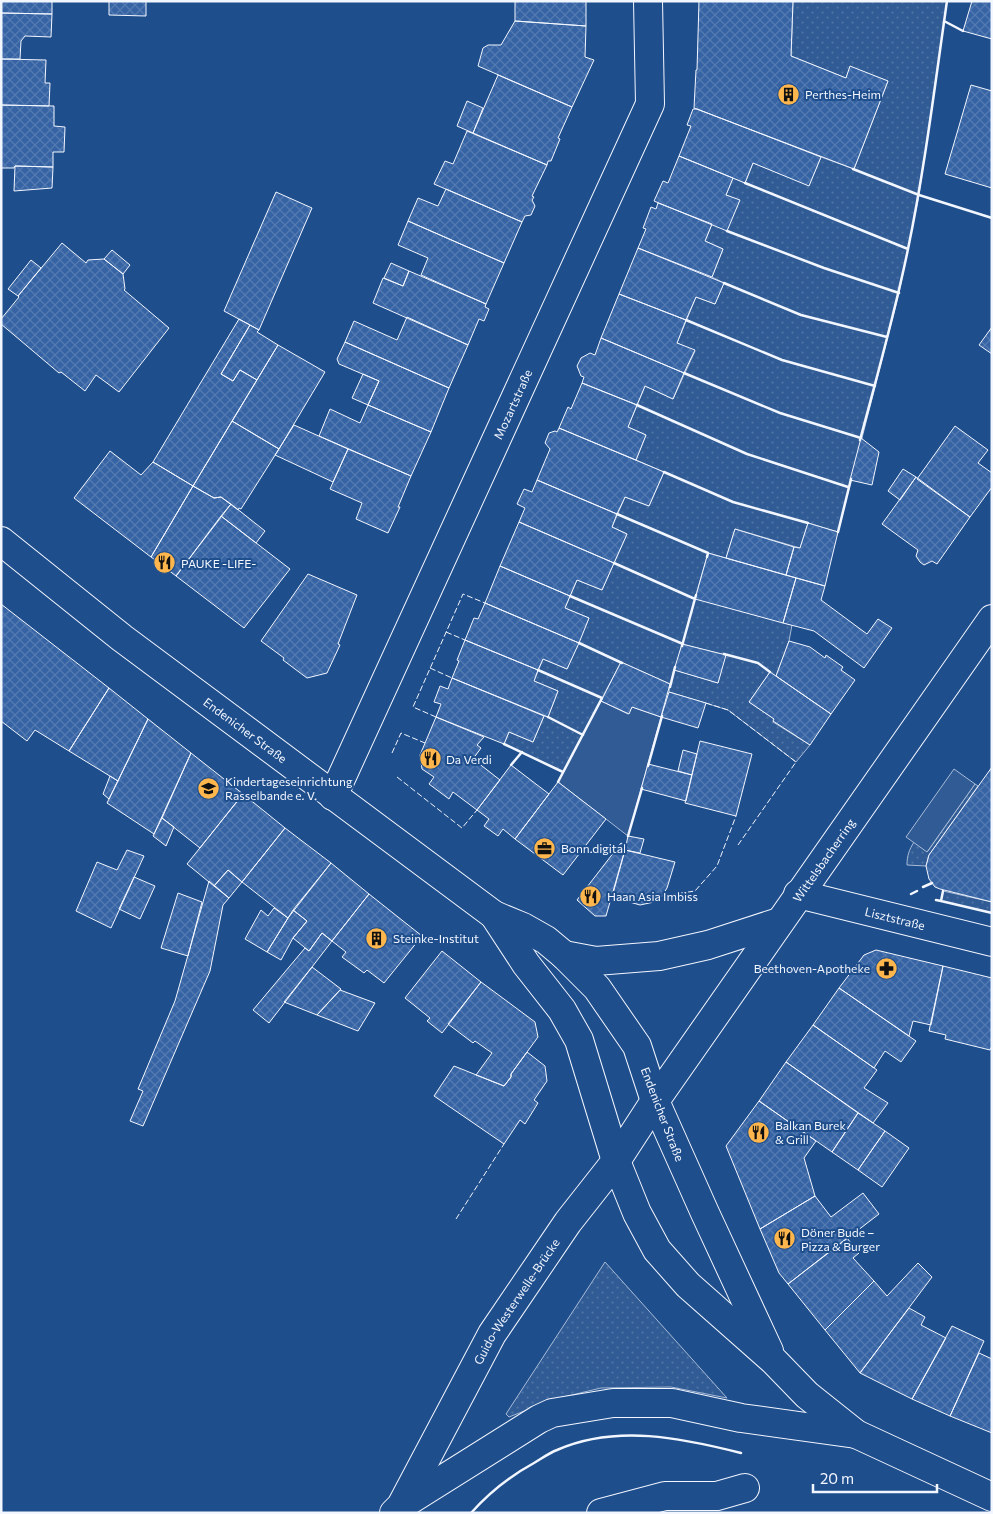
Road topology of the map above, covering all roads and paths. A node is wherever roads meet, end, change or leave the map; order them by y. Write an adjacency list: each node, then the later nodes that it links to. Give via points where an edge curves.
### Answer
1 (648, 1): 4 (street, Mozartstraße, via 650,104)
2 (1, 541): 4 (street, Endenicher Straße, via 122,638)
3 (992, 619): 5 (street, Wittelsbacherring)
4 (333, 796): 6 (street, Endenicher Straße)
5 (798, 894): 7 (street, Wittelsbacherring); 8 (street, Lisztstraße)
6 (494, 915): 9 (street, Endenicher Straße, via 546,940); 11 (street, Endenicher Straße, via 562,1010 579,1040)
7 (779, 922): 9 (street, via 708,945 659,956 596,961); 10 (street, Wittelsbacherring)
8 (992, 942)
9 (564, 955): 10 (street, Endenicher Straße, via 596,988 637,1046)
10 (655, 1101): 11 (street, Guido-Westerwelle-Brücke); 12 (street, Endenicher Straße)
11 (616, 1162): 12 (street, Endenicher Straße, via 637,1214 657,1250 688,1285); 16 (street, Guido-Westerwelle-Brücke, via 568,1222 492,1334)
12 (774, 1361): 13 (street, Endenicher Straße, via 808,1395)
13 (856, 1434): 15 (street, Endenicher Straße); 16 (street, via 741,1418 672,1403 613,1403 552,1413 539,1419)
14 (745, 1488): 17 (street, via 717,1496 665,1496)
15 (992, 1497)
16 (397, 1509)
17 (600, 1513)

